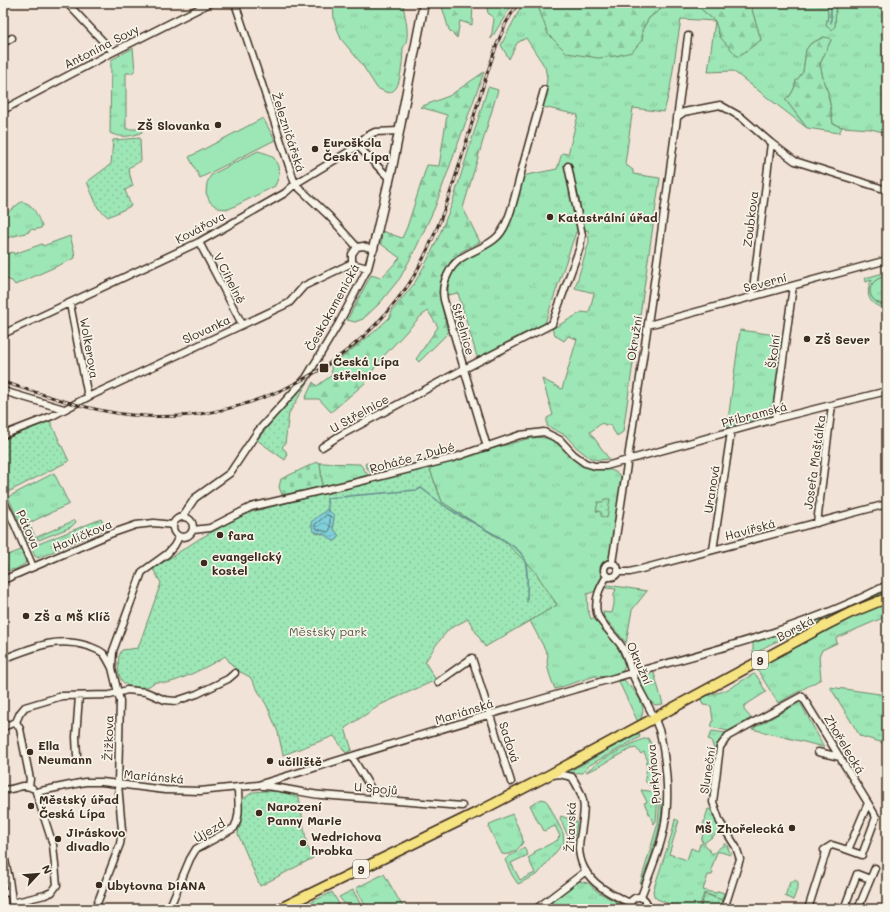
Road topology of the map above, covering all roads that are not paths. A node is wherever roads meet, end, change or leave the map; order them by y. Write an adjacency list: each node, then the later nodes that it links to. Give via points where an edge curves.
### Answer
1 (67, 3): 9 (street)
2 (210, 3): 9 (street, Antonína Sovy)
3 (230, 3): 5 (street)
4 (424, 3): 13 (street, Českokamenická)
5 (236, 6): 18 (street, Železničářská)
6 (688, 36): 12 (street, Okružní)
7 (12, 38): 8 (street)
8 (3, 43)
9 (113, 52): 11 (street, Antonína Sovy)
10 (544, 90): 32 (street, Střelnice, via 504,227 493,241 462,257 451,266 444,281 444,300)
11 (3, 110)
12 (677, 117): 14 (street, via 684,112 720,105 741,117); 30 (street, Okružní)
13 (399, 131): 15 (street, Kovářova, via 375,132 362,139); 17 (street, Českokamenická)
14 (771, 143): 19 (street, via 795,161); 27 (street, Zoubkova)
15 (358, 146): 17 (street); 18 (street, Kovářova)
16 (568, 166): 32 (street, Střelnice, via 582,234 580,247 552,324)
17 (390, 179): 22 (street, Českokamenická)
18 (295, 184): 20 (street, Kovářova, via 285,193); 21 (street, Železničářská)
19 (887, 190)
20 (199, 242): 28 (street, Kovářova); 29 (street, V Cihelně)
21 (357, 247): 22 (street); 24 (street, via 352,254)
22 (373, 249): 25 (street, Českokamenická)
23 (887, 260): 26 (street, Severní)
24 (352, 263): 25 (street); 29 (street, Slovanka, via 304,286 289,303)
25 (368, 268): 46 (street, Českokamenická, via 306,378 258,431 231,471 200,494)
26 (793, 286): 27 (street, Severní); 38 (street, Školní)
27 (752, 297): 30 (street, Severní)
28 (70, 304): 31 (street, Kovářova); 35 (street, Wolkerova)
29 (242, 324): 35 (street, Slovanka)
30 (648, 325): 43 (street, Okružní)
31 (3, 334)
32 (464, 370): 41 (street, U Střelnice); 42 (street)
33 (3, 391): 37 (street)
34 (887, 391): 36 (street, Příbramská)
35 (88, 397): 37 (street, Slovanka)
36 (832, 405): 38 (street, Příbramská); 49 (street, Josefa Maštálka)
37 (64, 409): 40 (street, Slovanka)
38 (775, 419): 39 (street, Příbramská)
39 (731, 432): 43 (street, Příbramská); 53 (street, Uranová)
40 (3, 435)
41 (322, 447)
42 (487, 447): 43 (street, Roháče z Dubé, via 520,435 544,432 560,440 585,463 606,466); 51 (street, Roháče z Dubé, via 453,458 251,507 210,528)
43 (628, 460): 54 (street, Okružní)
44 (3, 500): 55 (street, Pátova)
45 (887, 504): 49 (street, Havířská)
46 (188, 507): 47 (street, Českokamenická); 48 (street)
47 (182, 517): 48 (street); 50 (street, via 176,519)
48 (189, 519): 51 (street, via 193,524)
49 (817, 522): 53 (street, Havířská)
50 (173, 525): 52 (street, via 174,532); 55 (street, Havlíčkova, via 136,525)
51 (193, 530): 52 (street, Roháče z Dubé, via 188,536)
52 (180, 537): 61 (street, Roháče z Dubé, via 167,554 142,572)
53 (713, 550): 56 (street, Havířská, via 630,572)
54 (612, 563): 56 (street, via 616,565); 57 (street, Okružní, via 605,567 604,572)
55 (33, 567): 58 (street, Havlíčkova)
56 (618, 572): 57 (street, via 615,577)
57 (607, 576): 66 (street, Okružní, via 599,590 597,613 624,649)
58 (3, 580)
59 (887, 585): 66 (street, Mariánská, via 820,616)
60 (887, 598): 72 (main road, Borská / 9, via 826,625)
61 (115, 648): 62 (street); 64 (street, Roháče z Dubé)
62 (104, 655): 63 (street, via 95,648 83,644 60,641 41,644); 64 (street)
63 (3, 658)
64 (112, 668): 68 (street, Roháče z Dubé)
65 (235, 673): 68 (street, via 197,694 176,701 165,700 146,692 127,690)
66 (632, 673): 71 (street, Mariánská); 72 (street, Okružní)
67 (438, 682): 71 (street, Sadová, via 472,658)
68 (119, 693): 69 (street); 81 (street, Žižkova)
69 (79, 696): 73 (street, via 62,696 25,708); 76 (street)
70 (802, 696): 78 (street, Zhořelecká); 106 (street, Sluneční, via 728,736 720,746 714,802 720,822 736,847 740,859)
71 (490, 715): 77 (street, Mariánská); 80 (street, Sadová)
72 (655, 719): 79 (main road, 9); 98 (street, Purkyňova, via 661,736 668,793 667,812 662,836)
73 (16, 722): 74 (street); 83 (street, via 20,729 29,772)
74 (3, 727)
75 (818, 752): 78 (street)
76 (77, 756)
77 (352, 757): 82 (street, Mariánská); 88 (street)
78 (840, 757): 89 (street, Zhořelecká)
79 (549, 775): 94 (street, Žitavská, via 572,777 581,791 584,806 579,847 581,863); 103 (main road, 9)
80 (511, 782)
81 (118, 784): 84 (street, Mariánská, via 165,790); 86 (street, Mariánská, via 85,782); 101 (street, Žižkova, via 122,830 120,844)
82 (258, 785): 84 (street, Mariánská); 88 (street, U Spojů, via 302,793)
83 (29, 786): 85 (street); 86 (street)
84 (238, 788): 102 (street, Újezd, via 238,817 234,828 196,850)
85 (5, 790): 87 (street)
86 (36, 792): 99 (street, via 53,845 57,885 52,892)
87 (3, 796)
88 (378, 800): 90 (street, U Spojů)
89 (868, 803): 91 (street); 91 (street, Zhořelecká, via 876,817 862,855)
90 (462, 806)
91 (848, 850): 107 (street, Zhořelecká, via 832,845 825,850)
92 (3, 851): 96 (street)
93 (875, 868): 95 (street)
94 (586, 871): 100 (street, Žitavská, via 596,884); 104 (street)
95 (870, 879): 108 (street, via 857,874); 109 (street)
96 (11, 892): 97 (street); 99 (street)
97 (3, 893)
98 (641, 897): 100 (street, Žitavská, via 635,897); 105 (street, via 646,901)
99 (12, 906)
100 (630, 906)
101 (95, 909)
102 (169, 909)
103 (279, 909)
104 (536, 909)
105 (647, 909)
106 (724, 909)
107 (808, 909)
108 (844, 909)
109 (858, 909)

